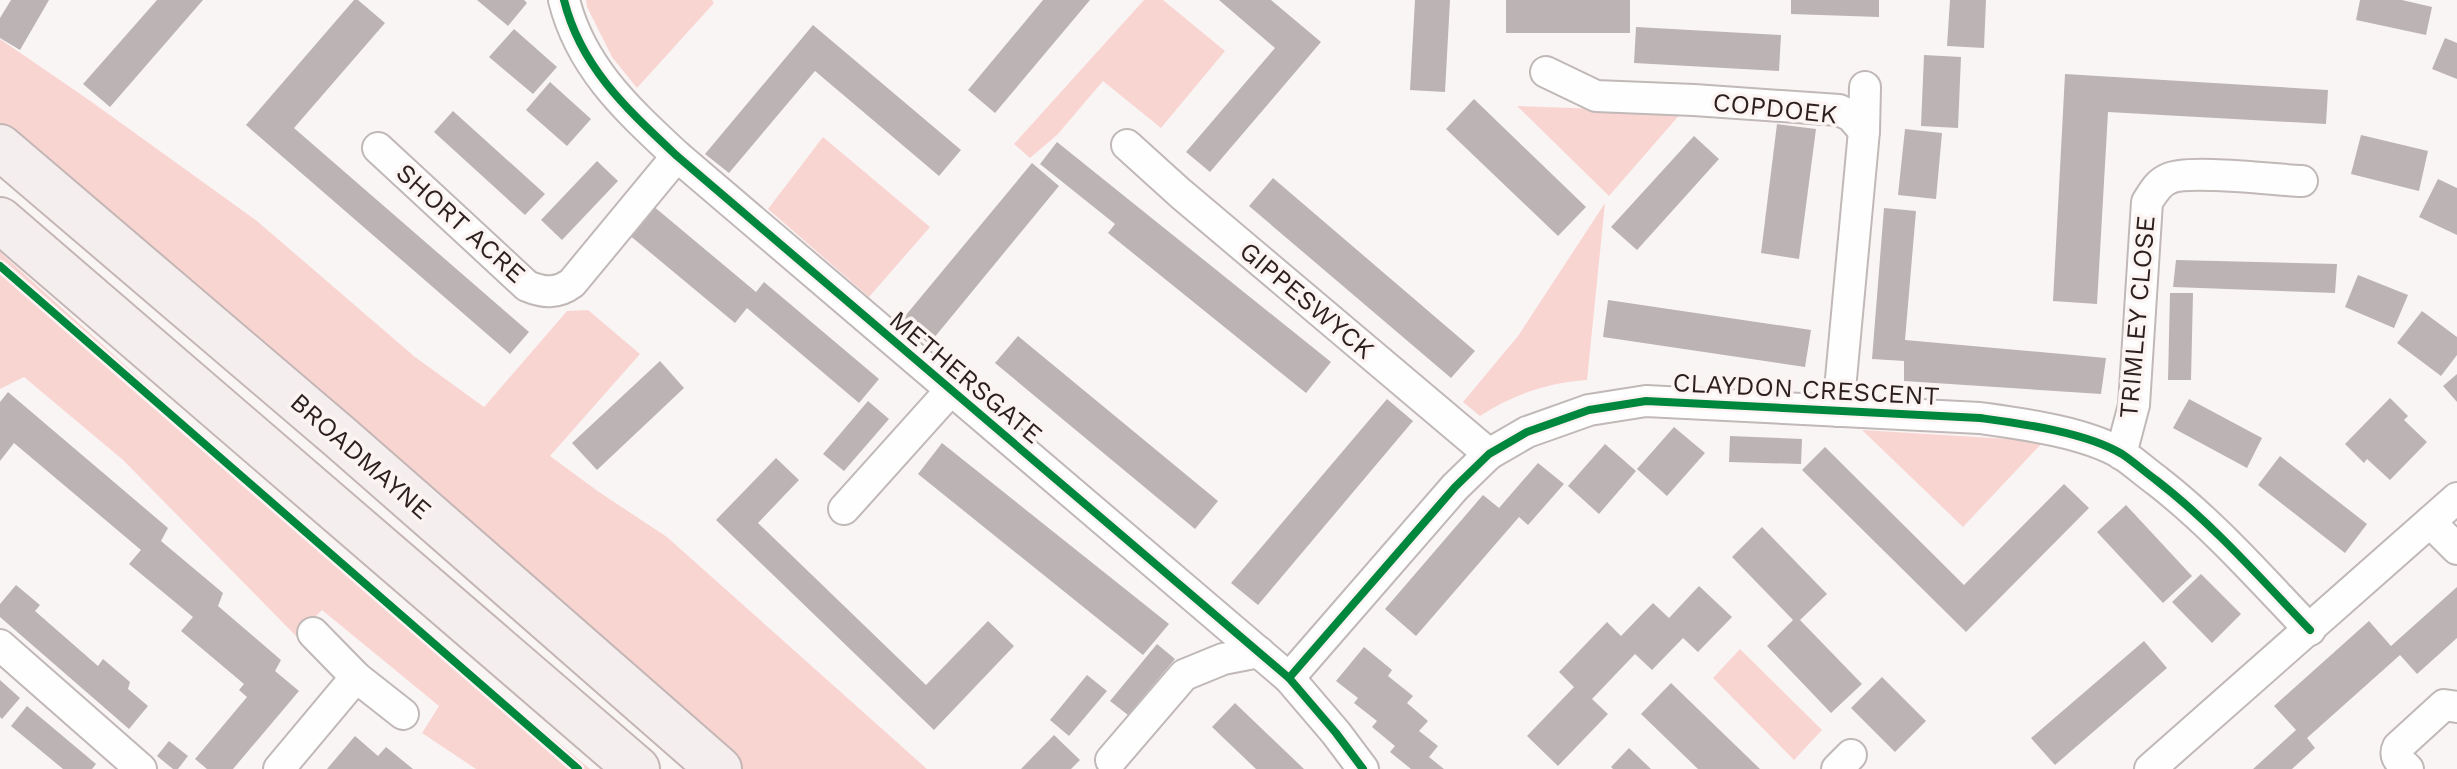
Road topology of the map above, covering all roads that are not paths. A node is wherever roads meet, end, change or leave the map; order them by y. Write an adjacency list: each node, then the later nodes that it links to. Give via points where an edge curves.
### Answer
1 (564, 0): 8 (street, METHERSGATE, via 569,21 600,77)
2 (1546, 72): 4 (street, COPDOEK, via 1596,96 1839,110)
3 (1865, 87): 4 (street)
4 (1864, 131): 12 (street, COPDOEK)
5 (1127, 145): 13 (street, GIPPESWYCK)
6 (0, 147): 32 (main road, BROADMAYNE)
7 (378, 148): 8 (street, SHORT ACRE, via 527,286 552,292 572,283)
8 (677, 156): 11 (street, METHERSGATE)
9 (2302, 181): 14 (street, TRIMLEY CLOSE, via 2188,174 2169,178 2155,189 2147,202 2134,405)
10 (0, 220): 31 (main road)
11 (950, 391): 16 (street); 22 (street, METHERSGATE)
12 (1838, 411): 13 (street, CLAYDON CRESCENT, via 1646,401 1589,410 1527,432); 14 (street, CLAYDON CRESCENT, via 2032,425)
13 (1489, 454): 24 (street, CLAYDON CRESCENT)
14 (2121, 454): 19 (street, CLAYDON CRESCENT, via 2201,519)
15 (2457, 498): 17 (street)
16 (844, 509)
17 (2430, 522): 18 (street); 19 (street)
18 (2457, 549)
19 (2310, 630): 34 (street)
20 (313, 633): 23 (street)
21 (0, 645): 29 (street)
22 (1259, 652): 24 (street, METHERSGATE); 28 (street, via 1184,675)
23 (356, 677): 26 (street); 30 (street)
24 (1289, 678): 33 (street, METHERSGATE)
25 (2457, 707): 27 (street, via 2444,705)
26 (403, 714)
27 (2403, 758)
28 (1111, 760)
29 (141, 769)
30 (279, 769)
31 (637, 769)
32 (719, 769)
33 (1363, 769)
34 (2150, 769)

